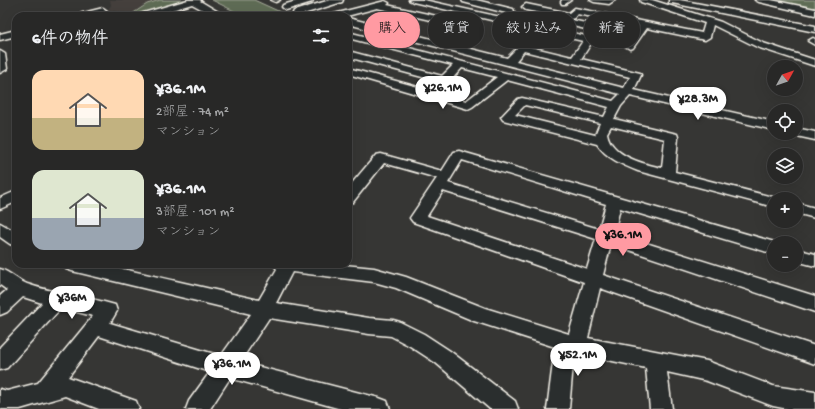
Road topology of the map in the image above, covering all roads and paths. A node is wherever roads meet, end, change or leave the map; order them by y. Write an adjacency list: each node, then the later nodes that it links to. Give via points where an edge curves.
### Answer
1 (106, 0): 18 (street)
2 (310, 0): 13 (street); 15 (street)
3 (339, 0): 13 (street)
4 (393, 0): 14 (street)
5 (413, 0): 27 (street)
6 (466, 0): 17 (street)
7 (594, 0): 8 (street)
8 (610, 0)
9 (647, 0): 29 (street)
10 (667, 0): 32 (street)
11 (759, 0): 24 (street)
12 (195, 1): 19 (street); 20 (street)
13 (324, 5): 21 (street); 22 (street)
14 (376, 5): 23 (street); 25 (street)
15 (286, 7)
16 (526, 8): 31 (street, via 571,16 575,11)
17 (510, 10)
18 (104, 12)
19 (157, 12)
20 (214, 12)
21 (300, 12)
22 (335, 12)
23 (407, 12)
24 (815, 12)
25 (352, 14)
26 (420, 15): 33 (street, via 477,28 460,40)
27 (492, 18)
28 (352, 20): 30 (street)
29 (710, 22): 31 (street, via 706,37); 43 (street, via 760,45)
30 (364, 23)
31 (644, 25): 34 (street)
32 (815, 28)
33 (420, 30)
34 (640, 31)
35 (12, 34): 37 (street)
36 (352, 36): 45 (street)
37 (0, 37)
38 (420, 39): 44 (street)
39 (584, 46): 42 (street)
40 (0, 54): 46 (street)
41 (352, 55): 49 (street)
42 (575, 60): 44 (street, via 522,48); 50 (street, via 636,75)
43 (815, 62)
44 (509, 63): 50 (street)
45 (460, 64): 48 (street); 49 (street)
46 (0, 70)
47 (352, 72): 51 (street)
48 (505, 76): 51 (street, via 468,105); 52 (street)
49 (445, 80): 51 (street)
50 (627, 92): 52 (street); 54 (street)
51 (431, 94)
52 (616, 105): 53 (street)
53 (607, 122): 57 (street, via 601,133); 57 (street, via 522,101 507,117); 58 (street, via 672,137)
54 (767, 124)
55 (803, 133): 56 (street)
56 (815, 136)
57 (602, 141): 58 (street, via 624,160)
58 (668, 175): 62 (street)
59 (442, 181): 60 (street, via 381,158); 63 (street, via 459,155); 68 (street); 77 (street, via 418,218)
60 (352, 193)
61 (12, 198): 64 (street)
62 (767, 200)
63 (614, 201): 68 (street); 70 (street)
64 (0, 204)
65 (803, 210): 66 (street)
66 (815, 213)
67 (0, 229): 69 (street)
68 (604, 236): 77 (street); 80 (street)
69 (12, 237)
70 (767, 246)
71 (803, 257): 72 (street)
72 (815, 260)
73 (89, 268): 82 (street)
74 (290, 268): 82 (street)
75 (317, 268): 84 (street, via 374,275 400,282 481,315)
76 (0, 276): 78 (street)
77 (593, 278): 84 (street); 85 (street)
78 (20, 289): 79 (street); 81 (street)
79 (57, 300): 83 (street, via 108,311); 87 (street)
80 (815, 304)
81 (0, 307)
82 (264, 308): 88 (street); 95 (street, via 393,328 443,357)
83 (96, 327): 88 (street); 89 (street)
84 (570, 343): 86 (street); 96 (street)
85 (815, 355)
86 (655, 361): 91 (street, via 707,371 773,396); 97 (street)
87 (0, 362)
88 (225, 367): 93 (street); 94 (street)
89 (44, 392): 90 (street, via 7,402); 92 (street, via 65,386)
90 (0, 400)
91 (815, 404)
92 (128, 409)
93 (197, 409)
94 (379, 409)
95 (507, 409)
96 (558, 409)
97 (661, 409)

